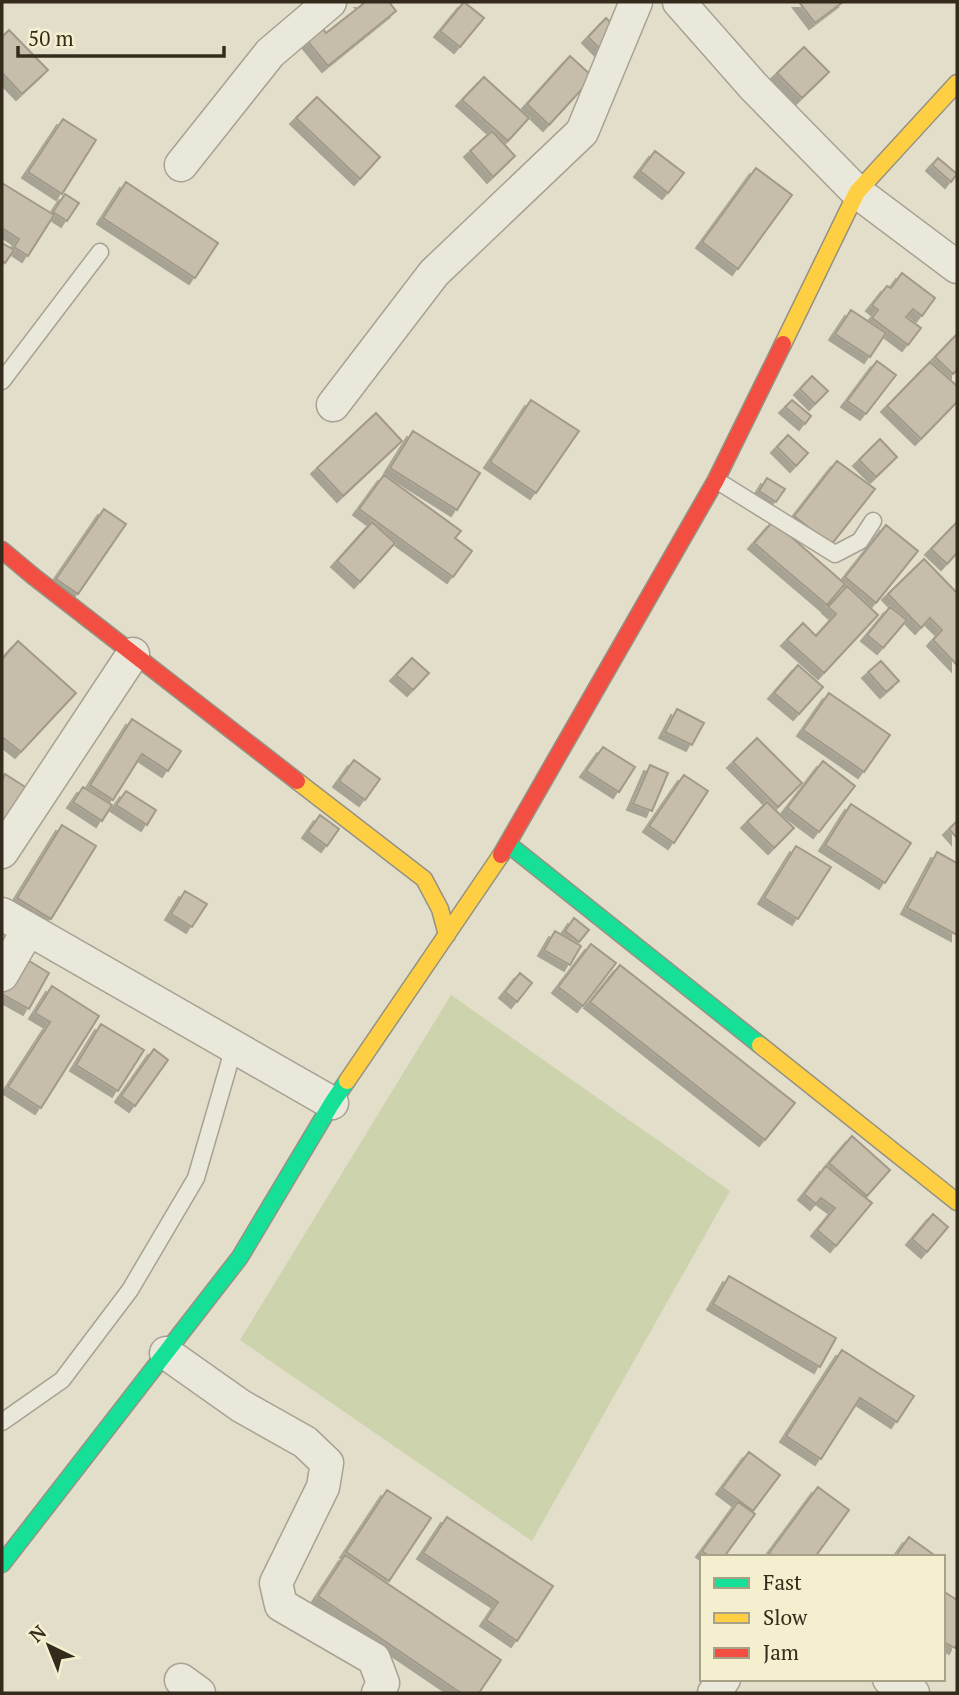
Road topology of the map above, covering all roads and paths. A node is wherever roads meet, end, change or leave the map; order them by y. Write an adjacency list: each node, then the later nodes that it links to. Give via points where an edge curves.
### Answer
1 (331, 2): 5 (street, via 270,52)
2 (636, 2): 10 (street, via 582,132 434,273)
3 (679, 2): 6 (street)
4 (957, 83): 6 (street)
5 (181, 165)
6 (857, 192): 8 (street); 11 (street)
7 (100, 252): 9 (lane)
8 (957, 267)
9 (2, 381)
10 (333, 405)
11 (716, 480): 12 (lane, via 835,554 860,541); 15 (street)
12 (873, 521)
13 (2, 550): 14 (street)
14 (133, 654): 16 (street); 18 (street, via 424,879)
15 (508, 844): 18 (street); 22 (street)
16 (2, 852)
17 (15, 922): 19 (street); 20 (street)
18 (447, 935): 21 (street)
19 (2, 975)
20 (234, 1047): 21 (street); 24 (lane, via 195,1178 130,1290 62,1380)
21 (332, 1103): 23 (street, via 240,1257)
22 (957, 1202)
23 (166, 1353): 25 (street); 27 (street, via 241,1406 305,1443 327,1463 323,1488 276,1583 281,1605 374,1659 383,1682)
24 (2, 1422)
25 (2, 1564)
26 (892, 1681): 28 (street)
27 (378, 1693)
28 (912, 1693)

